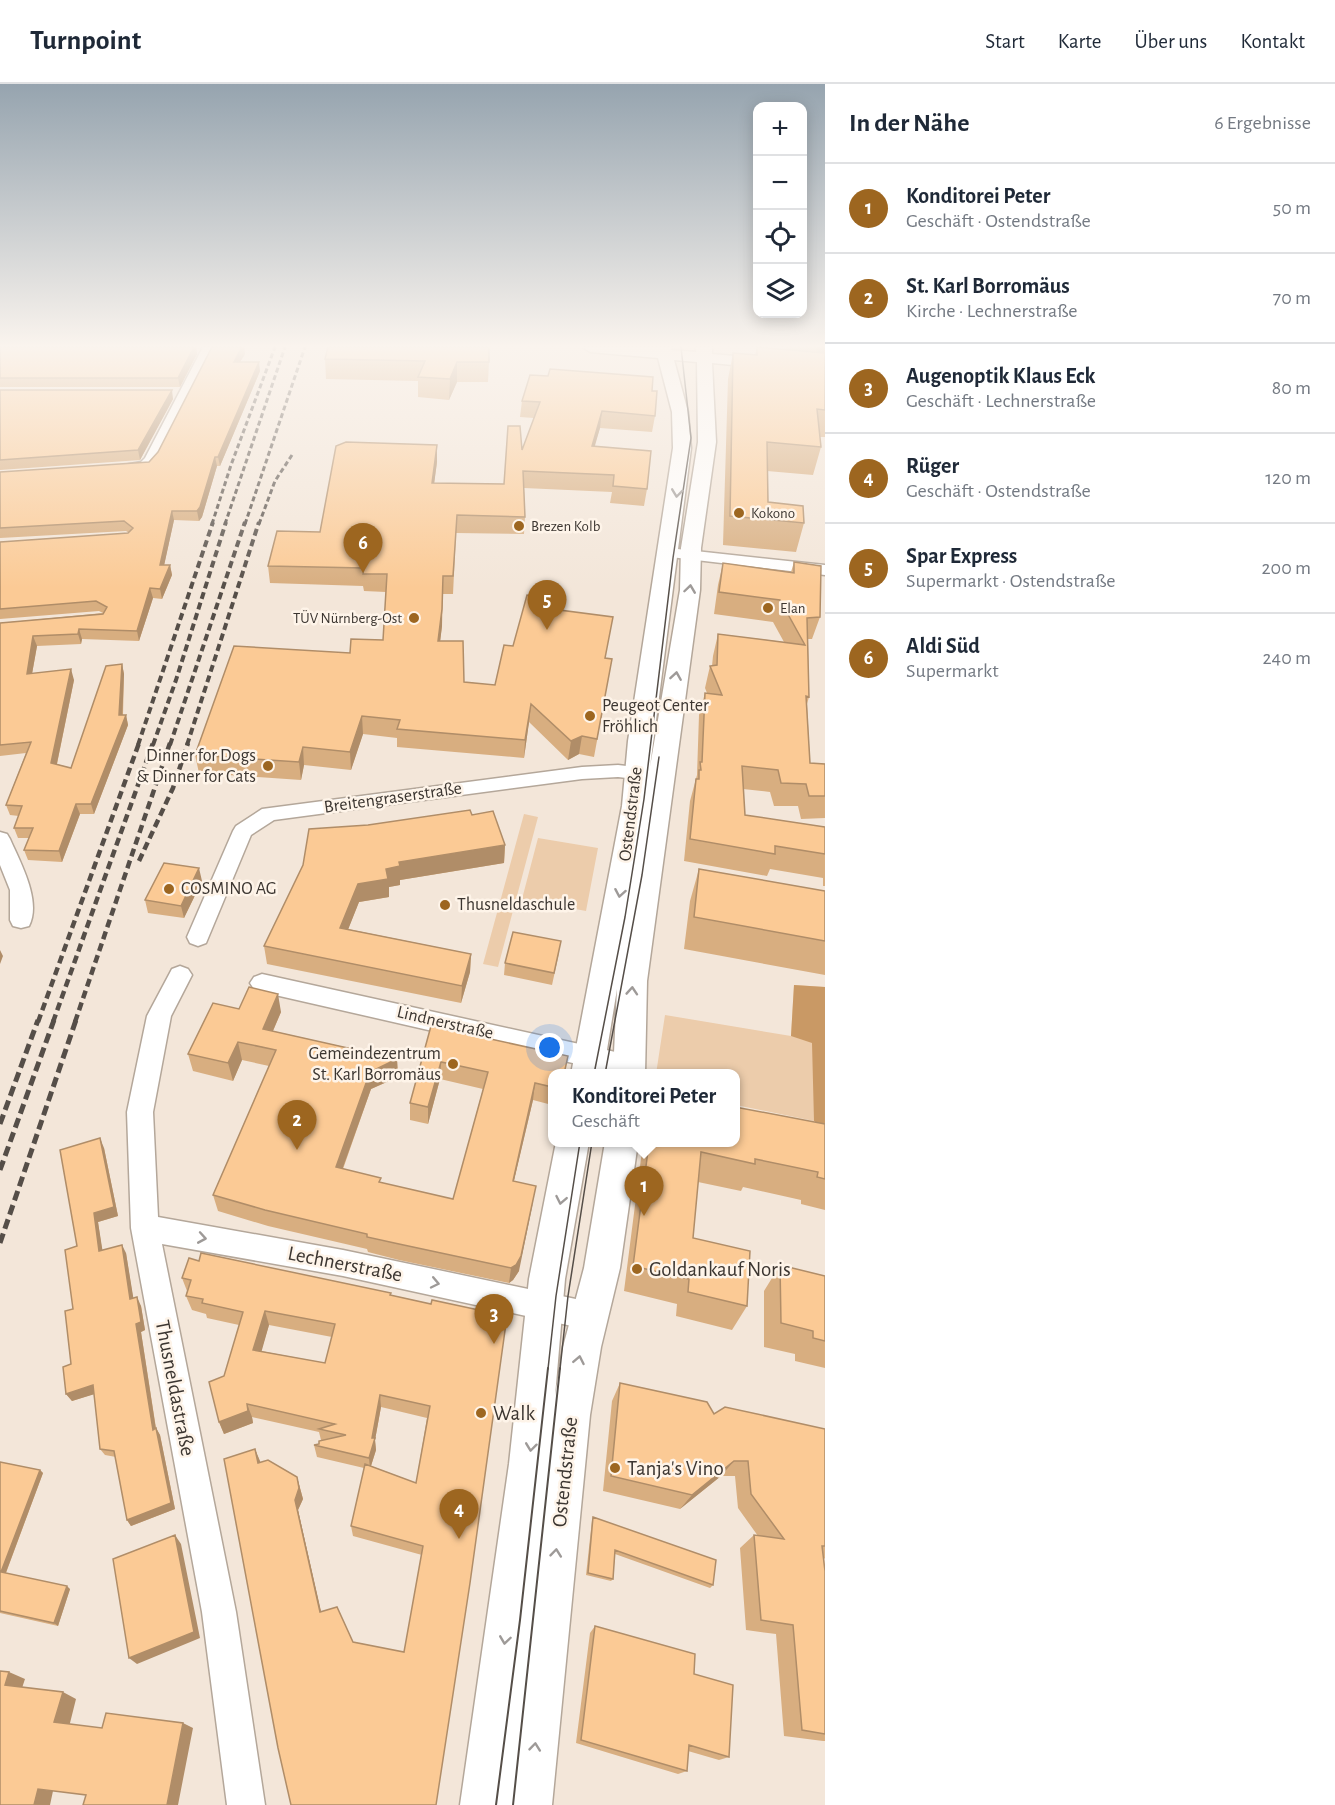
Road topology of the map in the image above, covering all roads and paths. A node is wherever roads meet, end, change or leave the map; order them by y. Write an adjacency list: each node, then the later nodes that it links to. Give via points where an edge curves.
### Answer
1 (165, 427): 4 (street, via 145,466)
2 (682, 427): 5 (main road, Ostendstraße, one-way to 5)
3 (707, 427): 6 (main road, Ostendstraße)
4 (110, 469)
5 (668, 553): 6 (street); 8 (main road, Ostendstraße)
6 (692, 556): 7 (street); 8 (main road, Ostendstraße, one-way to 6, via 690,590)
7 (825, 570)
8 (649, 774): 11 (street, Breitengraserstraße, via 604,771 542,777 269,814 243,831); 14 (main road, Ostendstraße, one-way to 14, via 635,806); 15 (main road, Ostendstraße, one-way to 8)
9 (0, 839): 10 (street, via 21,890)
10 (21, 920)
11 (198, 937)
12 (180, 975): 18 (street, Thusneldastraße, via 159,1016 140,1112)
13 (262, 983): 14 (street, Lindnerstraße)
14 (588, 1065): 15 (street, Lindnerstraße)
15 (629, 1069)
16 (572, 1147): 19 (main road, Ostendstraße, one-way to 19)
17 (621, 1147): 20 (main road, Ostendstraße, via 602,1268)
18 (144, 1228): 19 (street, Lechnerstraße, one-way to 19, via 343,1263); 21 (street, Thusneldastraße, via 219,1612)
19 (544, 1306): 20 (street, Lechnerstraße); 22 (main road, Ostendstraße, one-way to 22, via 529,1464)
20 (590, 1316): 23 (main road, Ostendstraße, one-way to 20, via 571,1414)
21 (246, 1805)
22 (484, 1805)
23 (528, 1805)

